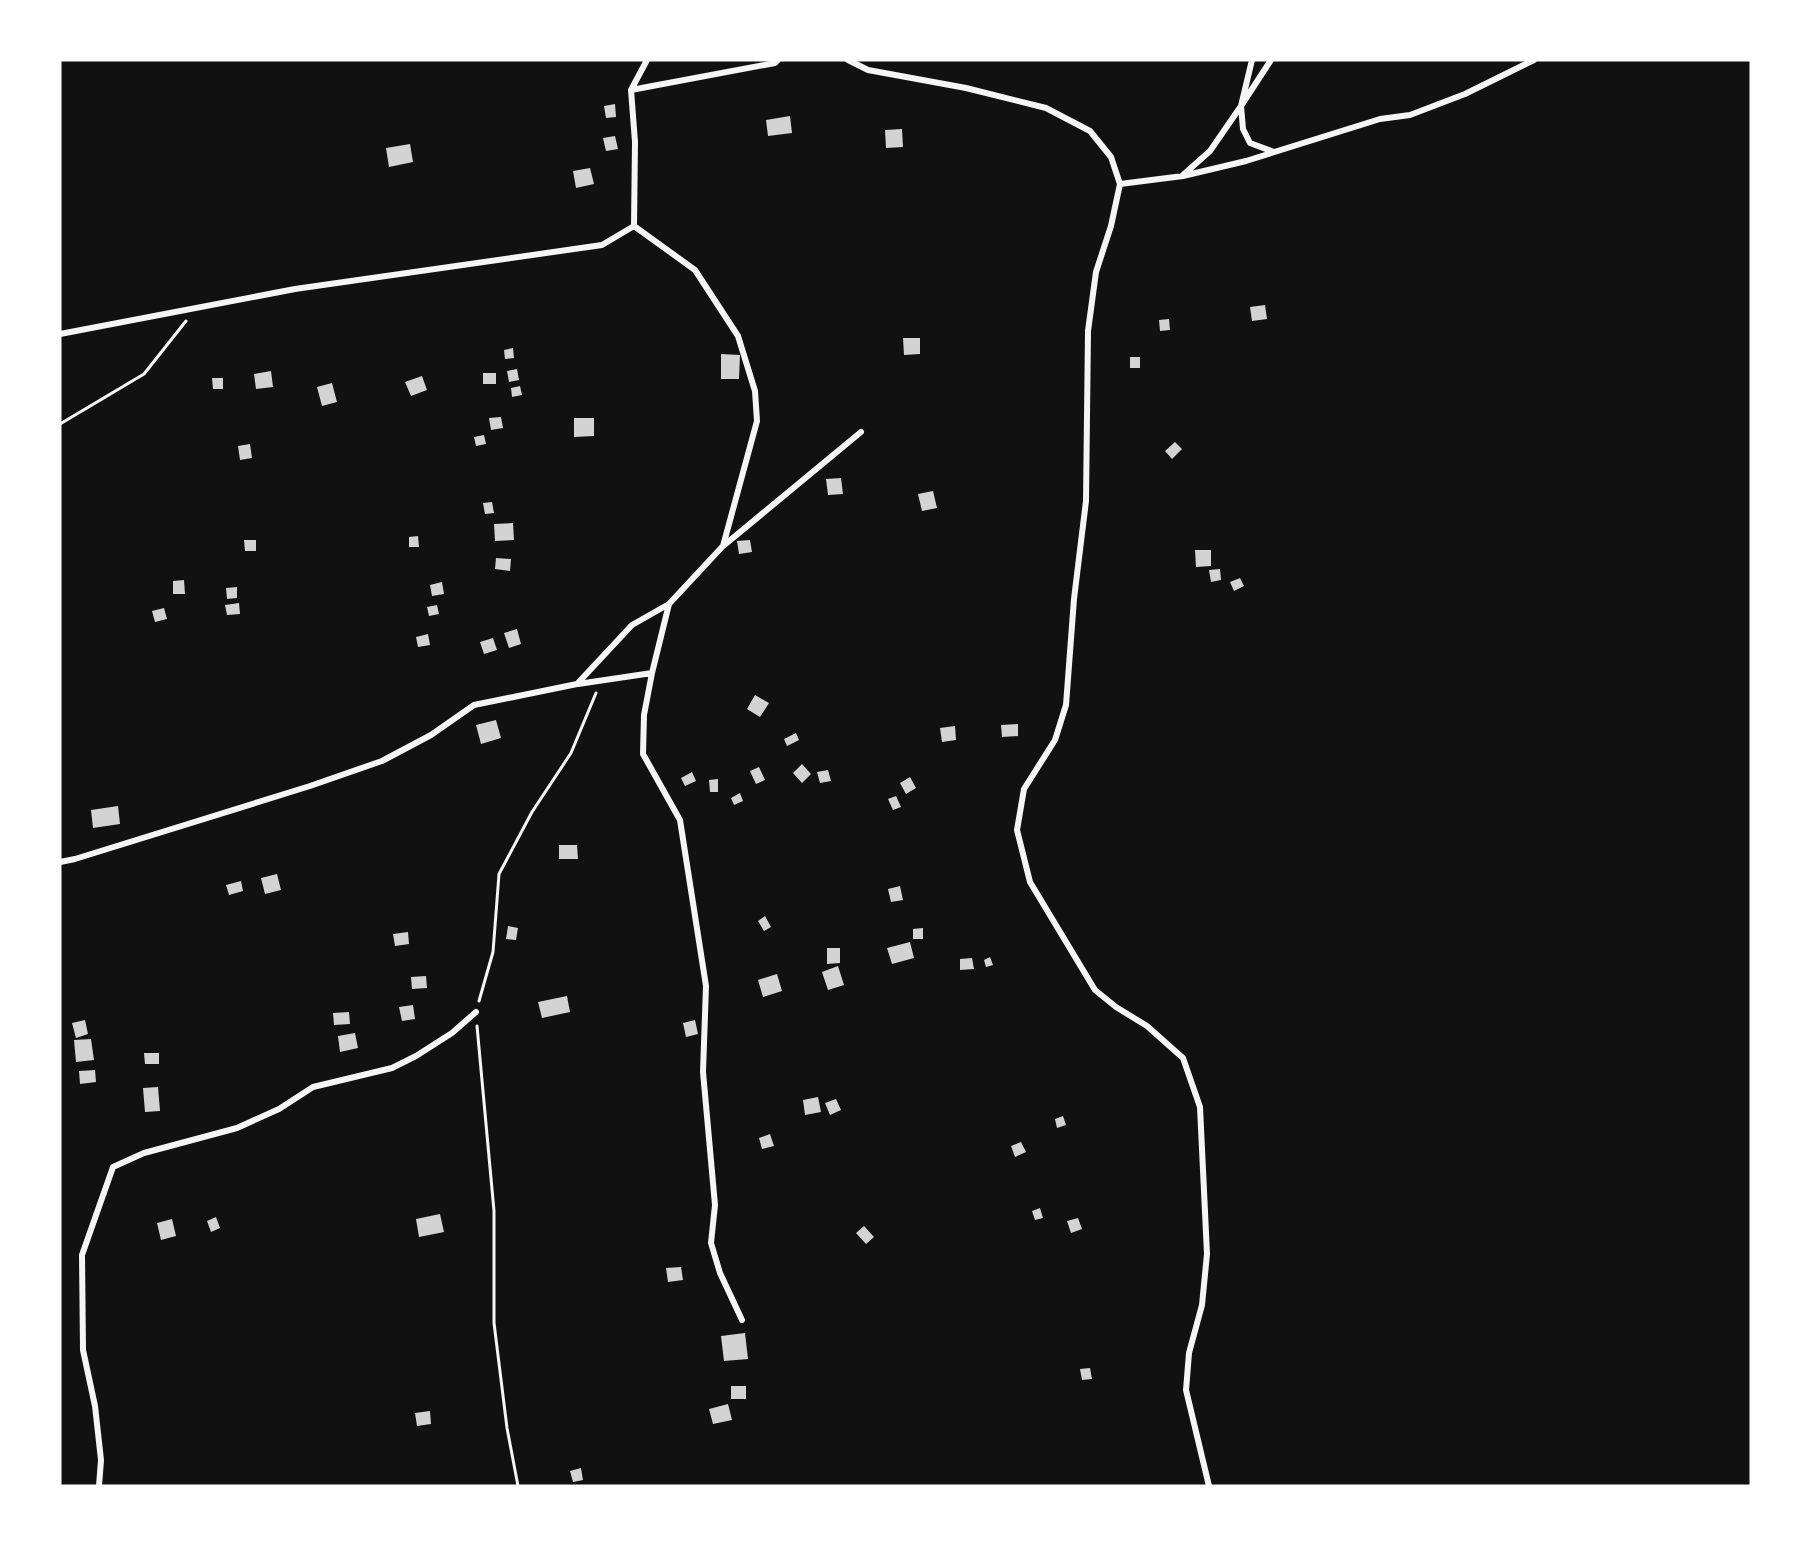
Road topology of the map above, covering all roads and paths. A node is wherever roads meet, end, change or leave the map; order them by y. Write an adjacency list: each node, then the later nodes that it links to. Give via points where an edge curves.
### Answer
1 (647, 60): 7 (street)
2 (778, 60): 7 (street)
3 (848, 60): 11 (street, via 868,70 1046,108 1090,131 1111,157)
4 (1252, 60): 8 (street)
5 (1271, 60): 8 (street)
6 (1534, 60): 9 (street, via 1466,94 1410,115 1380,119)
7 (631, 90): 12 (street)
8 (1241, 106): 9 (street, via 1243,129 1250,143); 10 (street, via 1210,151)
9 (1275, 152): 10 (street)
10 (1183, 176): 11 (street)
11 (1120, 184): 27 (street, via 1096,272 1088,330 1086,501 1066,705 1055,740 1024,789 1017,831 1030,882 1095,990 1147,1026 1182,1058 1200,1107 1207,1254 1186,1390)
12 (634, 226): 13 (street, via 602,245 295,288); 17 (street, via 695,270 738,336 755,391 756,421)
13 (197, 308): 14 (street); 15 (path, via 144,374)
14 (60, 334)
15 (60, 424)
16 (861, 432): 17 (street)
17 (723, 547): 18 (street)
18 (669, 604): 19 (street); 21 (street, via 632,625)
19 (652, 673): 20 (street); 24 (street, via 644,715 644,754 680,820 706,986 703,1072 715,1205 711,1243)
20 (601, 680): 21 (street); 23 (path, via 571,753 532,813 500,874 493,952)
21 (577, 684): 22 (street, via 474,705 382,761)
22 (60, 862)
23 (476, 1012): 25 (street, via 452,1033 392,1068 313,1087 279,1109 237,1128 144,1153 113,1167 82,1255 83,1350 99,1439); 26 (path, via 494,1211 494,1323)
24 (742, 1320)
25 (99, 1486)
26 (518, 1486)
27 (1209, 1486)

